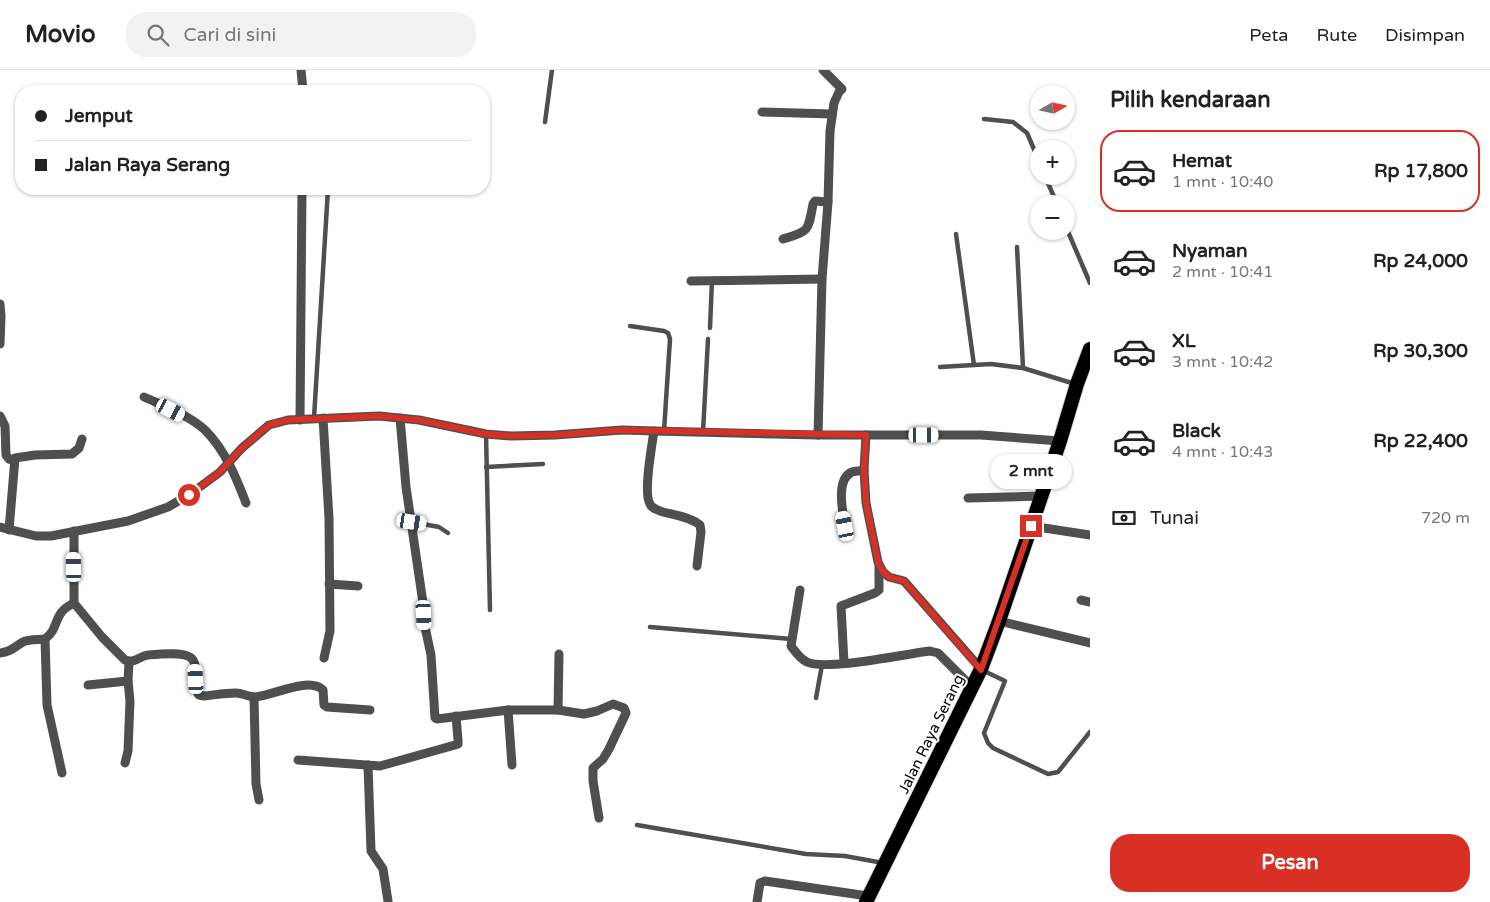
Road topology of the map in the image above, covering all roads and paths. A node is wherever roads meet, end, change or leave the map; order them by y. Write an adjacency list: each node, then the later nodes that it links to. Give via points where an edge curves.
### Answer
1 (301, 70): 4 (street)
2 (552, 70): 8 (lane)
3 (823, 70): 6 (street, via 842,88)
4 (302, 85)
5 (762, 112): 6 (street)
6 (832, 114): 12 (street)
7 (984, 119): 9 (lane, via 1013,122 1027,133)
8 (545, 122)
9 (1030, 140)
10 (302, 195): 35 (street)
11 (328, 195): 33 (lane)
12 (828, 202): 14 (street, via 815,201 804,232); 17 (street)
13 (956, 234): 27 (lane)
14 (783, 239)
15 (1072, 240): 20 (lane)
16 (1017, 247): 29 (lane)
17 (822, 279): 18 (street); 40 (street)
18 (712, 280): 19 (street); 23 (lane)
19 (691, 281)
20 (1090, 283)
21 (0, 304): 25 (street)
22 (630, 326): 37 (lane, via 664,331 670,339)
23 (710, 328)
24 (708, 339): 38 (lane)
25 (0, 344)
26 (1090, 349): 30 (highway, Jalan Raya Serang)
27 (974, 365): 28 (lane); 29 (lane)
28 (940, 367)
29 (1023, 368): 30 (lane)
30 (1077, 384): 43 (highway, Jalan Raya Serang)
31 (144, 397): 45 (street, via 204,430)
32 (0, 416): 44 (street, via 5,426 6,455)
33 (319, 418): 34 (street); 35 (street); 61 (street, via 329,518)
34 (400, 418): 39 (street); 52 (street)
35 (300, 420): 45 (street, via 269,425)
36 (654, 430): 37 (street); 39 (street, via 555,435); 60 (street, via 647,496 655,509 700,525)
37 (664, 431): 38 (street)
38 (703, 432): 40 (street)
39 (486, 434): 47 (lane)
40 (818, 435): 41 (street)
41 (866, 435): 43 (street, via 981,435); 48 (street)
42 (82, 439): 44 (street, via 80,448 72,454 17,457)
43 (1060, 441): 49 (highway, Jalan Raya Serang)
44 (14, 462): 55 (street)
45 (230, 462): 51 (street); 56 (street, via 189,495 168,507 128,521)
46 (543, 464): 47 (lane)
47 (486, 468): 65 (lane)
48 (864, 470): 53 (street, via 851,472 844,482 842,508); 59 (street, via 866,503)
49 (1041, 496): 50 (street); 54 (highway, Jalan Raya Serang)
50 (968, 498)
51 (246, 503)
52 (412, 522): 57 (lane, via 439,526); 86 (street, via 424,627 431,655 434,715 437,719)
53 (845, 526)
54 (1031, 526): 58 (street); 66 (highway, Jalan Raya Serang)
55 (5, 528): 56 (street, via 36,536)
56 (74, 531): 64 (street)
57 (448, 533)
58 (1090, 535)
59 (878, 562): 75 (street, via 879,590 841,606); 77 (street, via 889,577 904,581)
60 (697, 566)
61 (329, 584): 62 (street); 73 (street, via 330,631)
62 (358, 586)
63 (800, 590): 69 (street)
64 (74, 603): 68 (street, via 61,611); 74 (street, via 102,638)
65 (490, 610)
66 (999, 621): 70 (street); 77 (highway, Jalan Raya Serang)
67 (650, 627): 69 (lane)
68 (45, 639): 71 (street, via 24,642 14,650); 92 (street, via 47,706)
69 (791, 639): 76 (street, via 791,646 797,654 807,662)
70 (1090, 643)
71 (0, 653)
72 (559, 654): 85 (street)
73 (324, 658)
74 (129, 662): 78 (street); 81 (street, via 148,655 186,655 196,666 199,695 236,693)
75 (844, 663): 76 (street); 80 (street, via 930,651 938,653)
76 (822, 665): 82 (lane)
77 (981, 670): 80 (highway, Jalan Raya Serang); 87 (lane, via 1006,681 984,733 994,748 1053,774)
78 (128, 681): 79 (street); 89 (street, via 130,701)
79 (88, 685)
80 (973, 688): 96 (highway, Jalan Raya Serang)
81 (254, 697): 83 (street, via 294,688 320,687 324,690 324,705 327,707); 93 (street)
82 (816, 698)
83 (370, 710)
84 (508, 710): 85 (street); 86 (street); 91 (street)
85 (558, 710): 94 (street, via 584,714 613,704 624,708 626,713 609,749 593,768)
86 (456, 716): 90 (street, via 458,744 380,766)
87 (1090, 732)
88 (298, 760): 90 (street)
89 (125, 763)
90 (368, 765): 98 (street, via 372,851 383,869)
91 (512, 765)
92 (62, 773)
93 (259, 800)
94 (599, 818)
95 (638, 825): 96 (lane, via 806,854)
96 (885, 863): 97 (highway, Jalan Raya Serang)
97 (867, 899): 99 (street, via 765,880 760,883)
98 (388, 901)
99 (758, 902)

